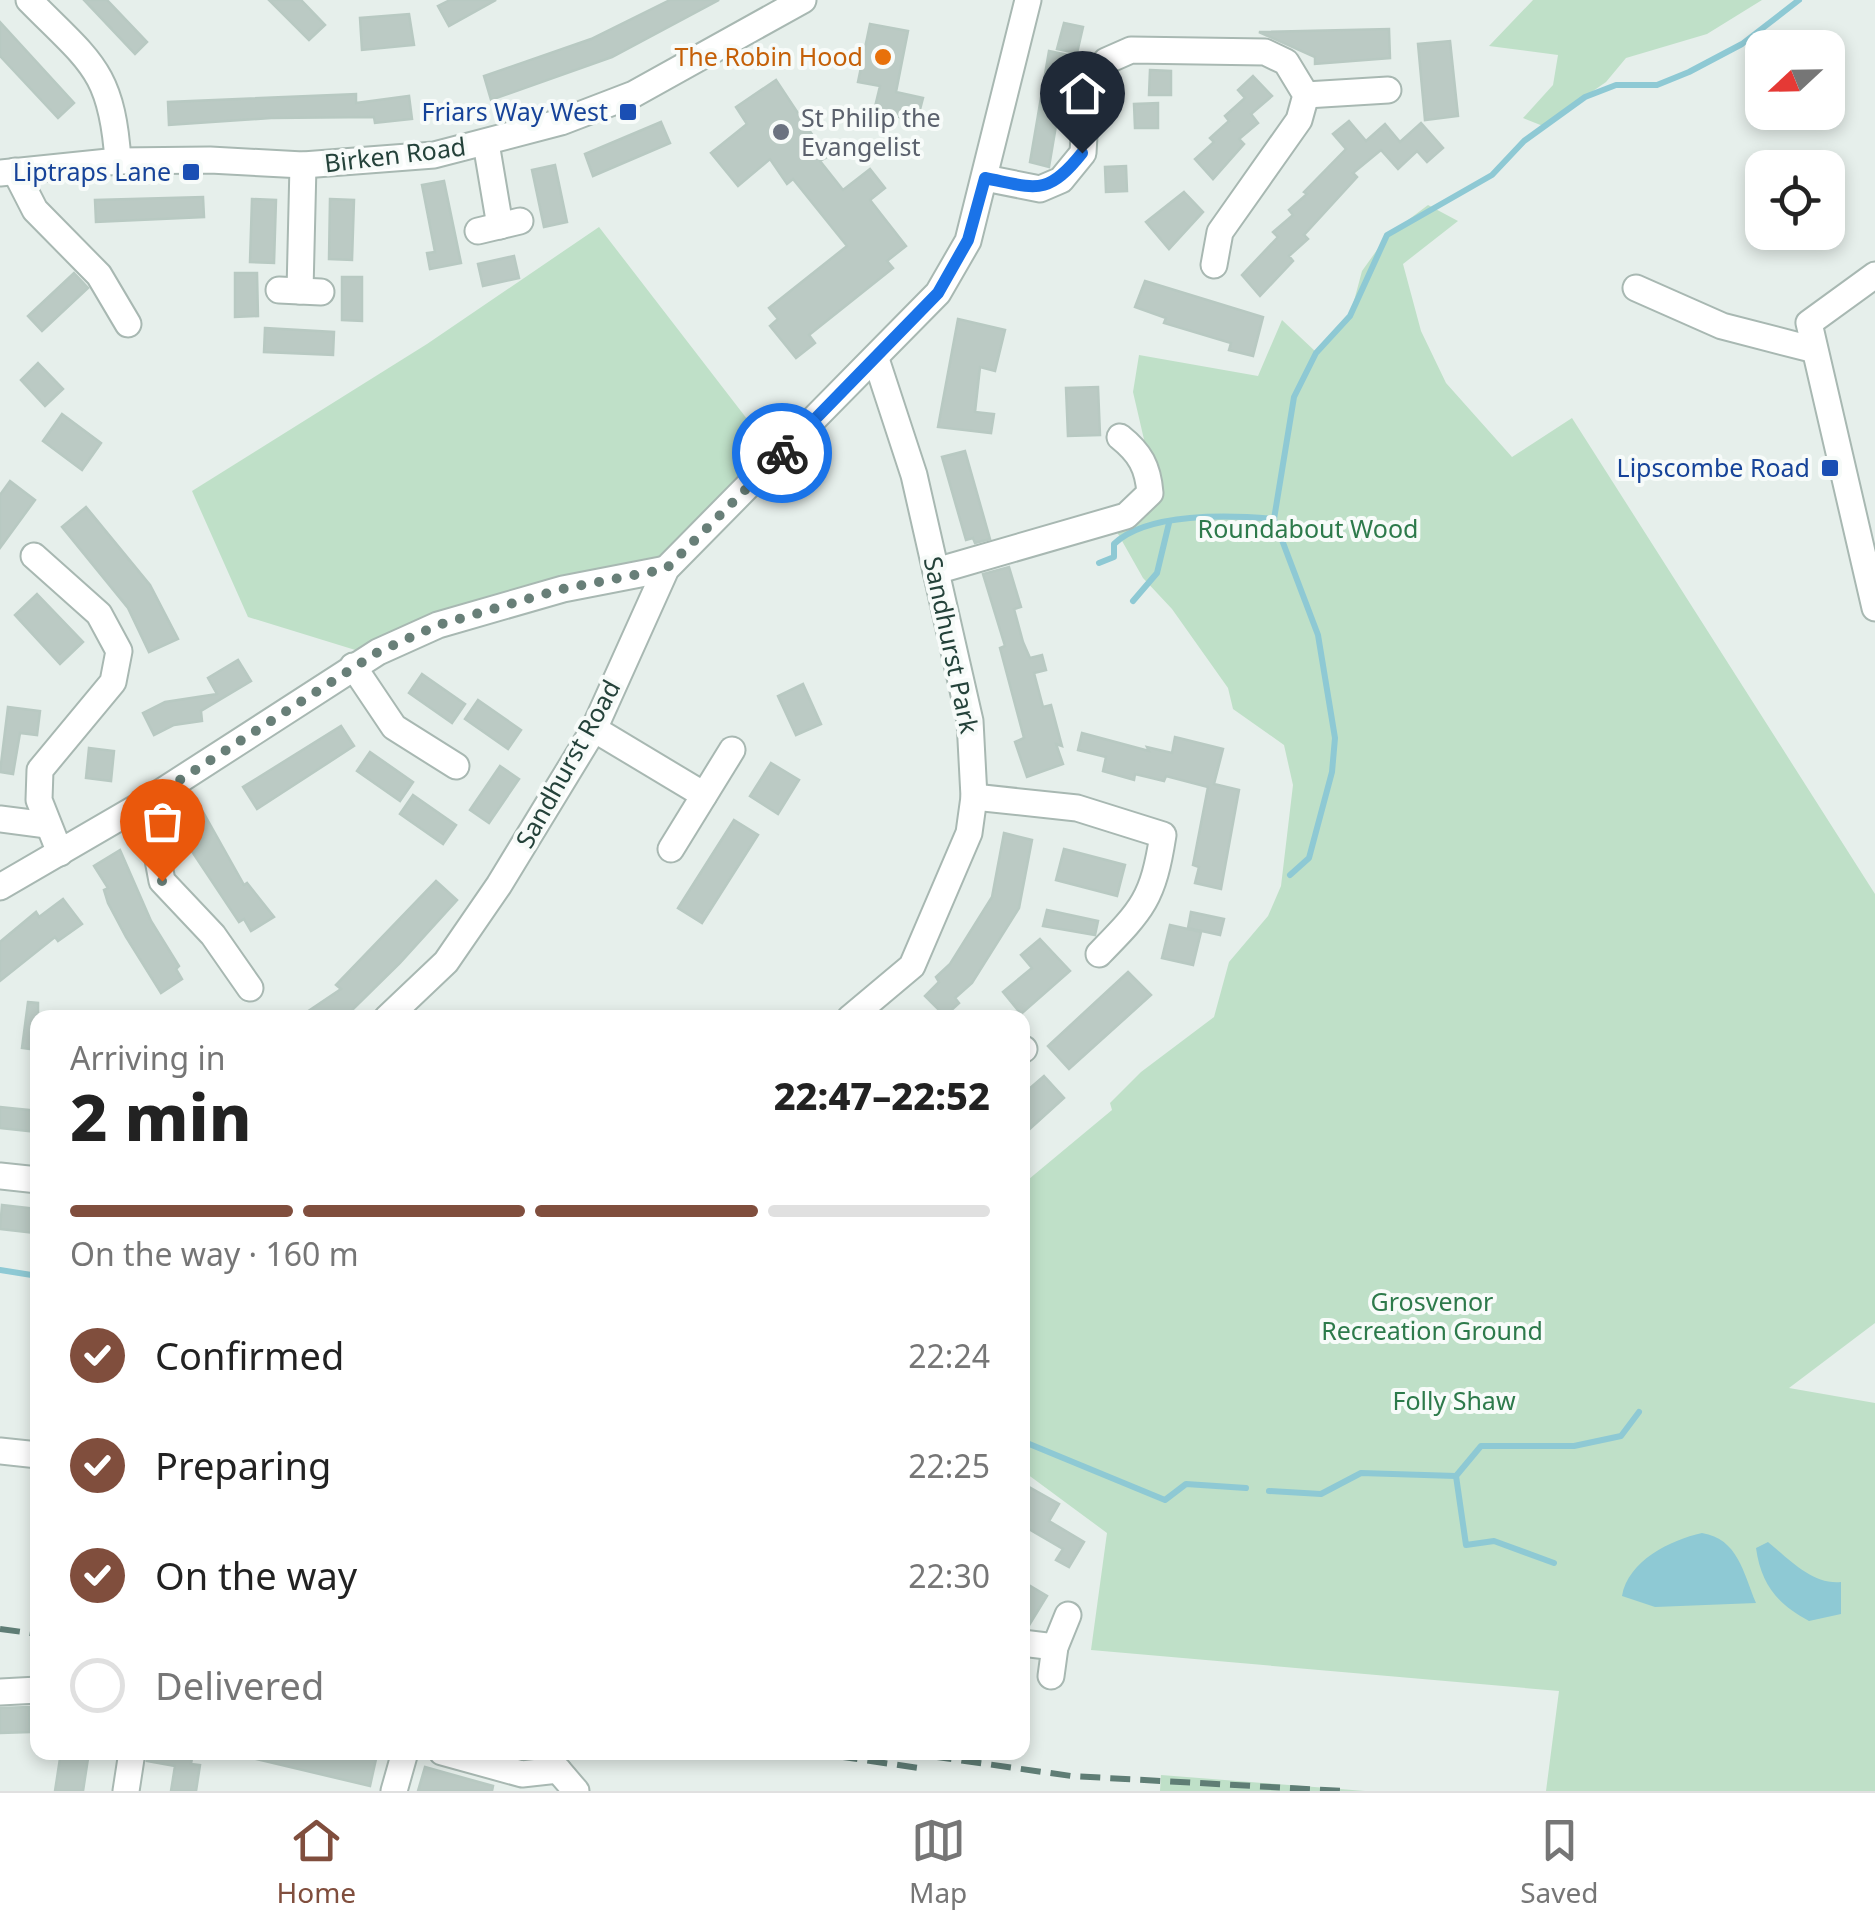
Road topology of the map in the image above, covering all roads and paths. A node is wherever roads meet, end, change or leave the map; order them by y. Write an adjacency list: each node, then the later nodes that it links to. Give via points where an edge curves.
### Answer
1 (29, 0): 8 (street, via 100,73 115,114)
2 (803, 0): 4 (street, Birken Road)
3 (1028, 0): 11 (street, Sandhurst Road)
4 (762, 10): 7 (street, Birken Road, via 634,94)
5 (1388, 90): 6 (street)
6 (1306, 95): 11 (street, via 1286,62 1265,52 1131,50 1106,61 1087,85 1082,153 1061,180 1040,189); 13 (street, via 1299,120 1220,232)
7 (486, 144): 9 (street, Birken Road); 12 (street)
8 (118, 162): 9 (street, Birken Road); 10 (street, Birken Road)
9 (303, 165): 16 (street)
10 (7, 172): 17 (street, via 99,276)
11 (985, 178): 19 (street, Sandhurst Road, via 968,240 938,293)
12 (499, 226)
13 (1214, 265)
14 (1875, 274): 18 (street, via 1809,323)
15 (1636, 288): 18 (street, via 1722,326)
16 (300, 291)
17 (128, 324)
18 (1812, 349): 24 (street)
19 (876, 359): 22 (street, Sandhurst Road); 23 (street, Sandhurst Park, via 914,475)
20 (1120, 436): 23 (street, via 1144,464 1150,493 1138,509)
21 (34, 556): 33 (street, via 99,614 119,651 112,682 40,770 38,800)
22 (666, 569): 25 (street, via 562,589 438,625); 26 (street, Sandhurst Road)
23 (936, 572): 30 (street, Sandhurst Park, via 970,722)
24 (1875, 608)
25 (354, 666): 28 (street, via 394,727); 31 (street)
26 (594, 729): 29 (street); 39 (street, Sandhurst Road, via 446,962)
27 (732, 750): 29 (street)
28 (456, 766)
29 (704, 795): 34 (street)
30 (974, 797): 37 (street, via 1077,808 1163,835 1155,887); 40 (street, Sandhurst Park, via 970,833 921,950 912,966)
31 (141, 805): 35 (street); 38 (street, via 162,881 213,935)
32 (0, 819): 33 (street)
33 (47, 825): 35 (street)
34 (671, 849)
35 (60, 852): 36 (street)
36 (0, 888)
37 (1098, 954)
38 (250, 988)
39 (395, 1010)
40 (860, 1010)
41 (0, 1176): 42 (street)
42 (30, 1179)
43 (0, 1450): 44 (street)
44 (30, 1454)
45 (1068, 1615): 47 (street)
46 (1030, 1644): 47 (street)
47 (1054, 1647): 48 (street)
48 (1051, 1676)
49 (30, 1690): 50 (street)
50 (0, 1692)
51 (131, 1760): 55 (street)
52 (403, 1760): 56 (street)
53 (471, 1760): 54 (street, via 522,1774)
54 (560, 1771): 57 (street)
55 (126, 1791)
56 (394, 1791)
57 (576, 1791)

